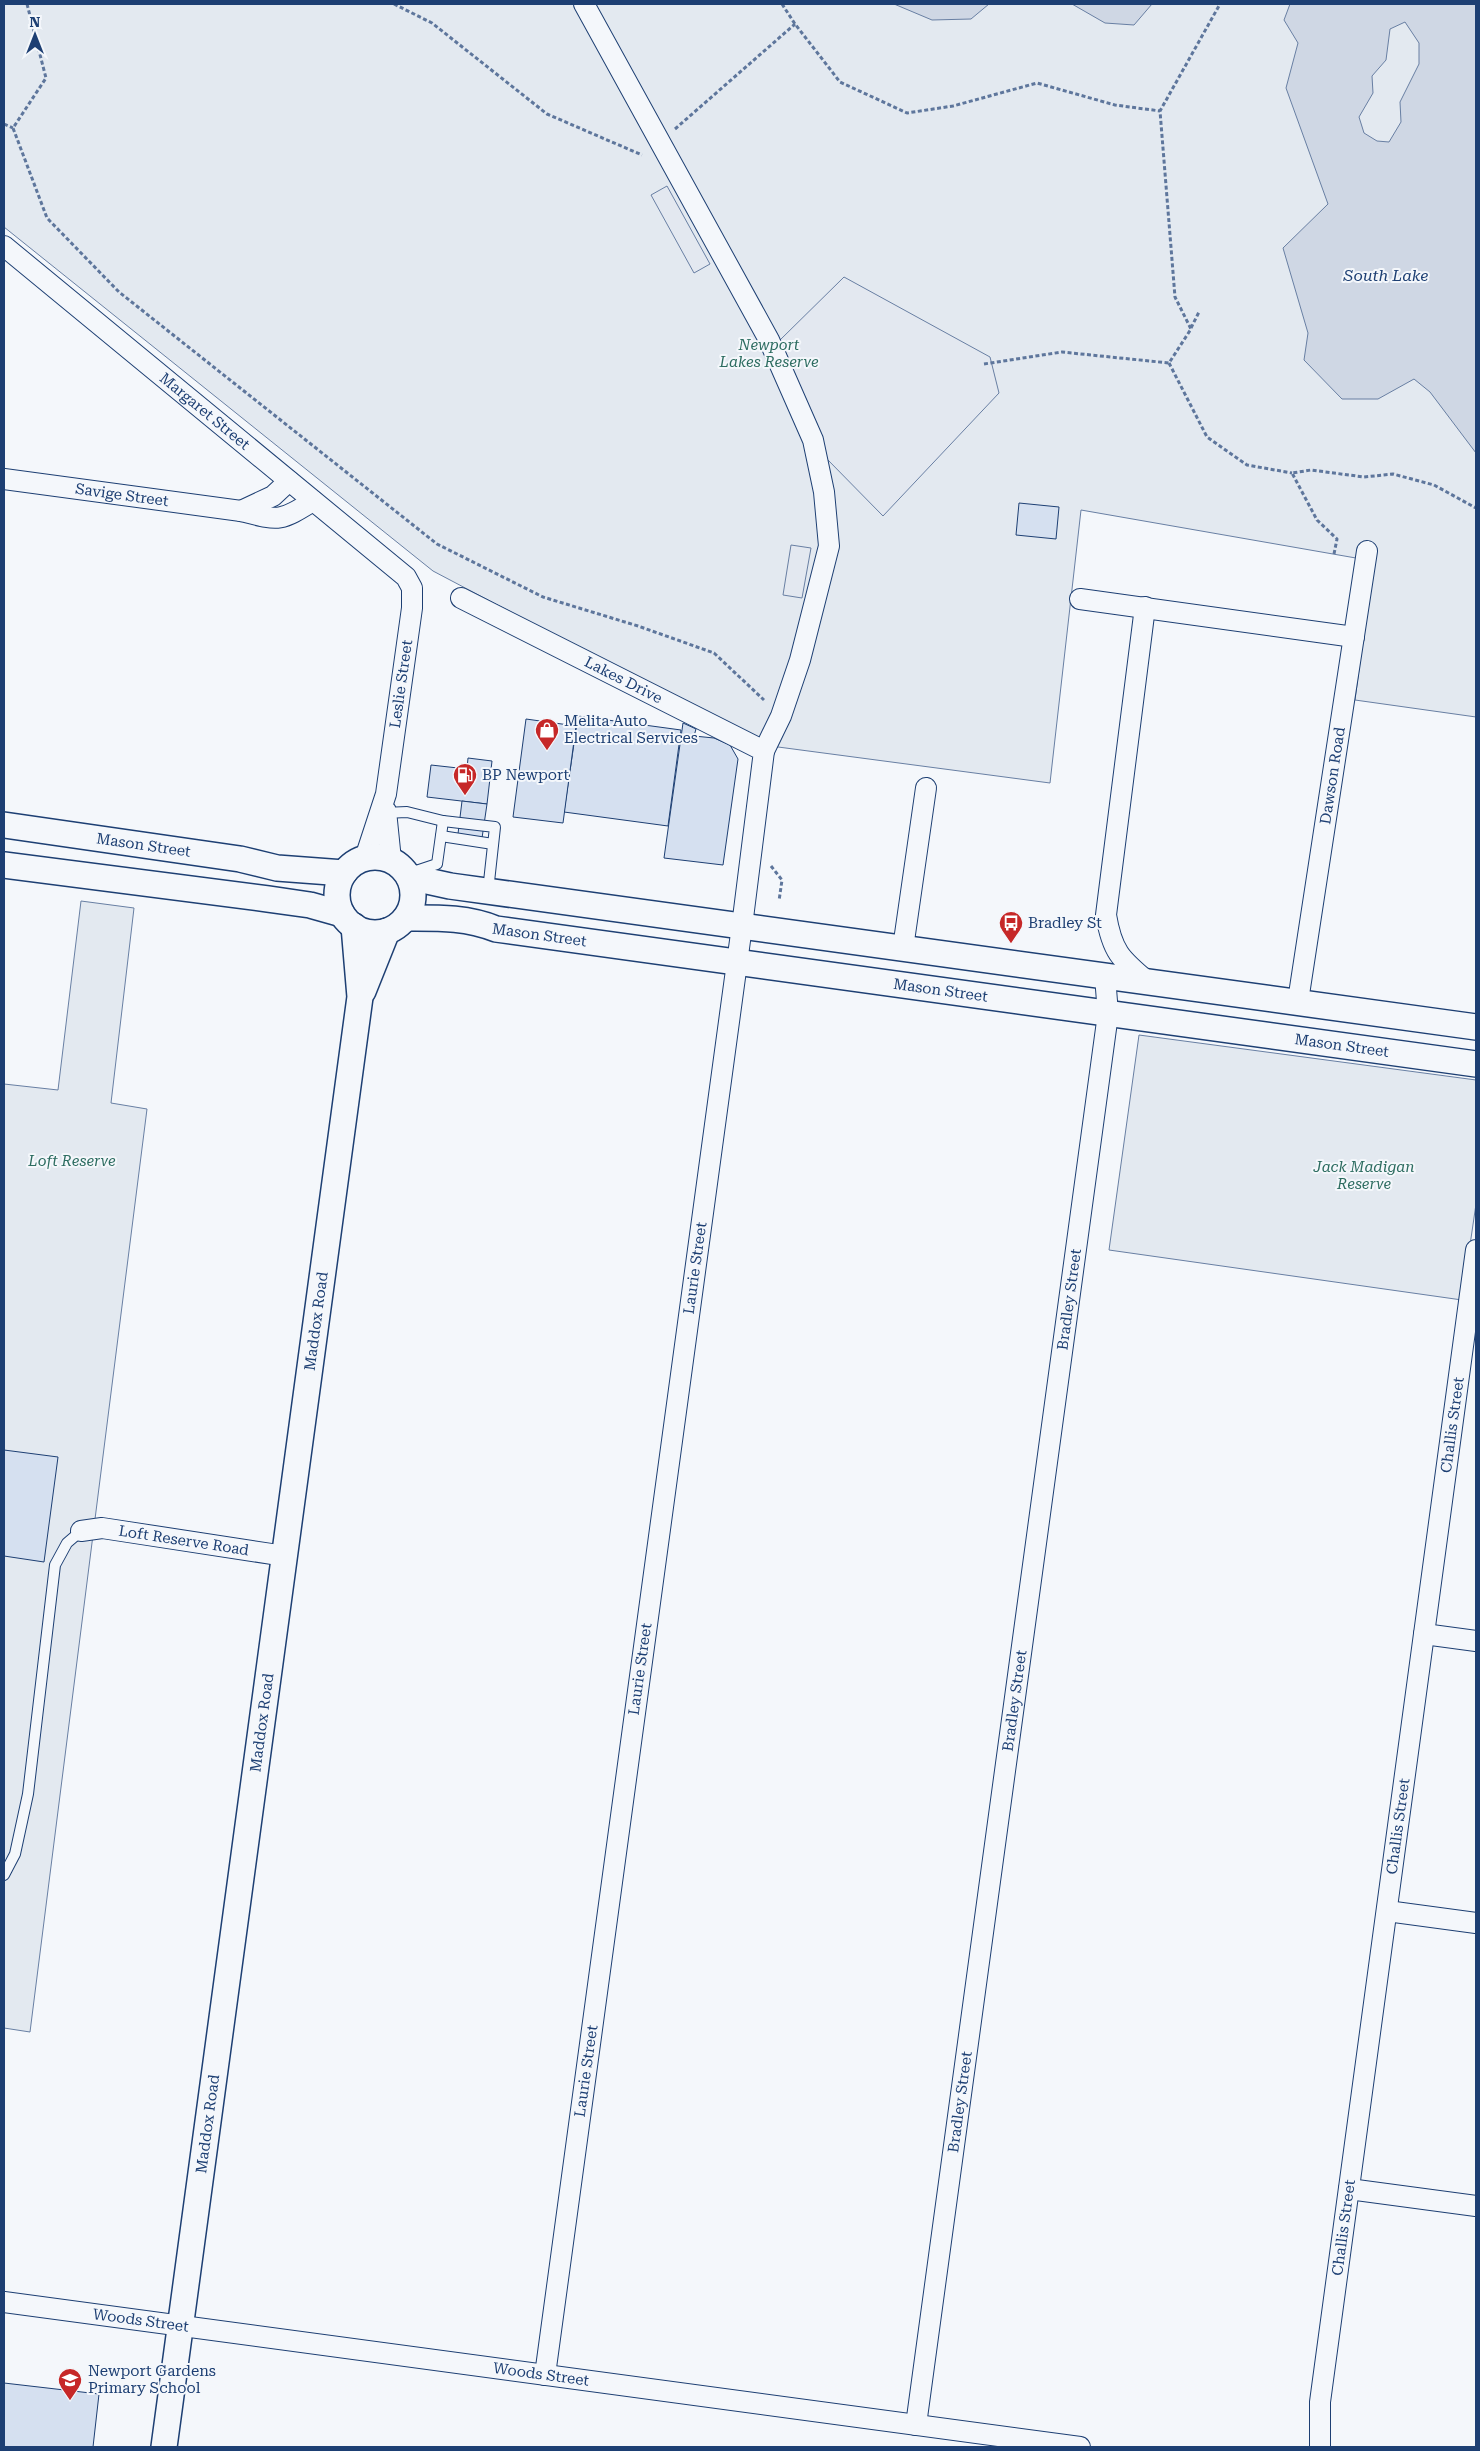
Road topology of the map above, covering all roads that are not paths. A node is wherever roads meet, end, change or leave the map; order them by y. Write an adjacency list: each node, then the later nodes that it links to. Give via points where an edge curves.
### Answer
1 (584, 4): 13 (street, via 769,340 813,440 824,492 829,546 800,660 781,716)
2 (4, 246): 4 (street, Margaret Street)
3 (4, 479): 6 (street, Savige Street)
4 (289, 481): 5 (street, Margaret Street); 6 (street, via 273,496)
5 (314, 501): 6 (street, Savige Street, via 289,516 273,520); 8 (street, Margaret Street)
6 (241, 511)
7 (1367, 551): 12 (street, Dawson Road)
8 (406, 577): 15 (street, Leslie Street, via 412,588 412,608)
9 (461, 598): 13 (street, Lakes Drive)
10 (1080, 599): 11 (street)
11 (1145, 607): 12 (street); 31 (street, via 1106,915 1110,938 1123,961)
12 (1354, 637): 33 (street, Dawson Road)
13 (764, 751): 27 (street)
14 (926, 788): 28 (street)
15 (383, 814): 16 (lane, via 407,812); 20 (street, Leslie Street); 22 (street, Leslie Street)
16 (443, 821): 18 (lane); 19 (lane, via 496,827)
17 (4, 825): 23 (street, Mason Street, via 240,859 277,868)
18 (441, 836): 19 (lane); 22 (lane, via 438,864)
19 (493, 844): 24 (lane)
20 (365, 858): 22 (street, via 378,857); 23 (street)
21 (4, 865): 25 (street, via 268,899 310,906)
22 (402, 870): 24 (street); 26 (street, via 413,898)
23 (344, 873): 25 (street, via 337,893)
24 (488, 891): 27 (street)
25 (348, 920): 26 (street, via 364,931); 32 (street, Maddox Road)
26 (396, 924): 29 (street, Mason Street, via 449,918 476,921 496,929); 32 (street, Maddox Road)
27 (742, 926): 28 (street); 29 (street, Laurie Street)
28 (903, 948): 30 (street)
29 (736, 964): 34 (street, Mason Street); 50 (street, Laurie Street)
30 (1104, 976): 31 (street); 34 (street, Bradley Street)
31 (1148, 982): 33 (street)
32 (360, 997): 40 (street, Maddox Road)
33 (1298, 1001): 35 (street)
34 (1108, 1014): 36 (street, Mason Street); 52 (street, Bradley Street)
35 (1476, 1027)
36 (1476, 1064)
37 (1476, 1250): 38 (street, Challis Street)
38 (1469, 1356): 41 (street, Challis Street)
39 (81, 1531): 40 (street, Loft Reserve Road, via 102,1528); 43 (lane, via 67,1542 55,1564 28,1794 15,1854)
40 (285, 1556): 49 (street, Maddox Road)
41 (1424, 1634): 42 (street); 44 (street, Challis Street)
42 (1476, 1640)
43 (4, 1875)
44 (1386, 1911): 45 (street); 46 (street, Challis Street)
45 (1476, 1923)
46 (1349, 2189): 47 (street); 51 (street, Challis Street)
47 (1476, 2206)
48 (4, 2302): 49 (street, Woods Street)
49 (180, 2326): 50 (street, Woods Street); 53 (street, Maddox Road)
50 (545, 2375): 52 (street, Woods Street)
51 (1320, 2402): 55 (street, Challis Street); 56 (street, Challis Street)
52 (916, 2425): 54 (street, Woods Street)
53 (164, 2447)
54 (1080, 2447)
55 (1305, 2447)
56 (1320, 2447)

